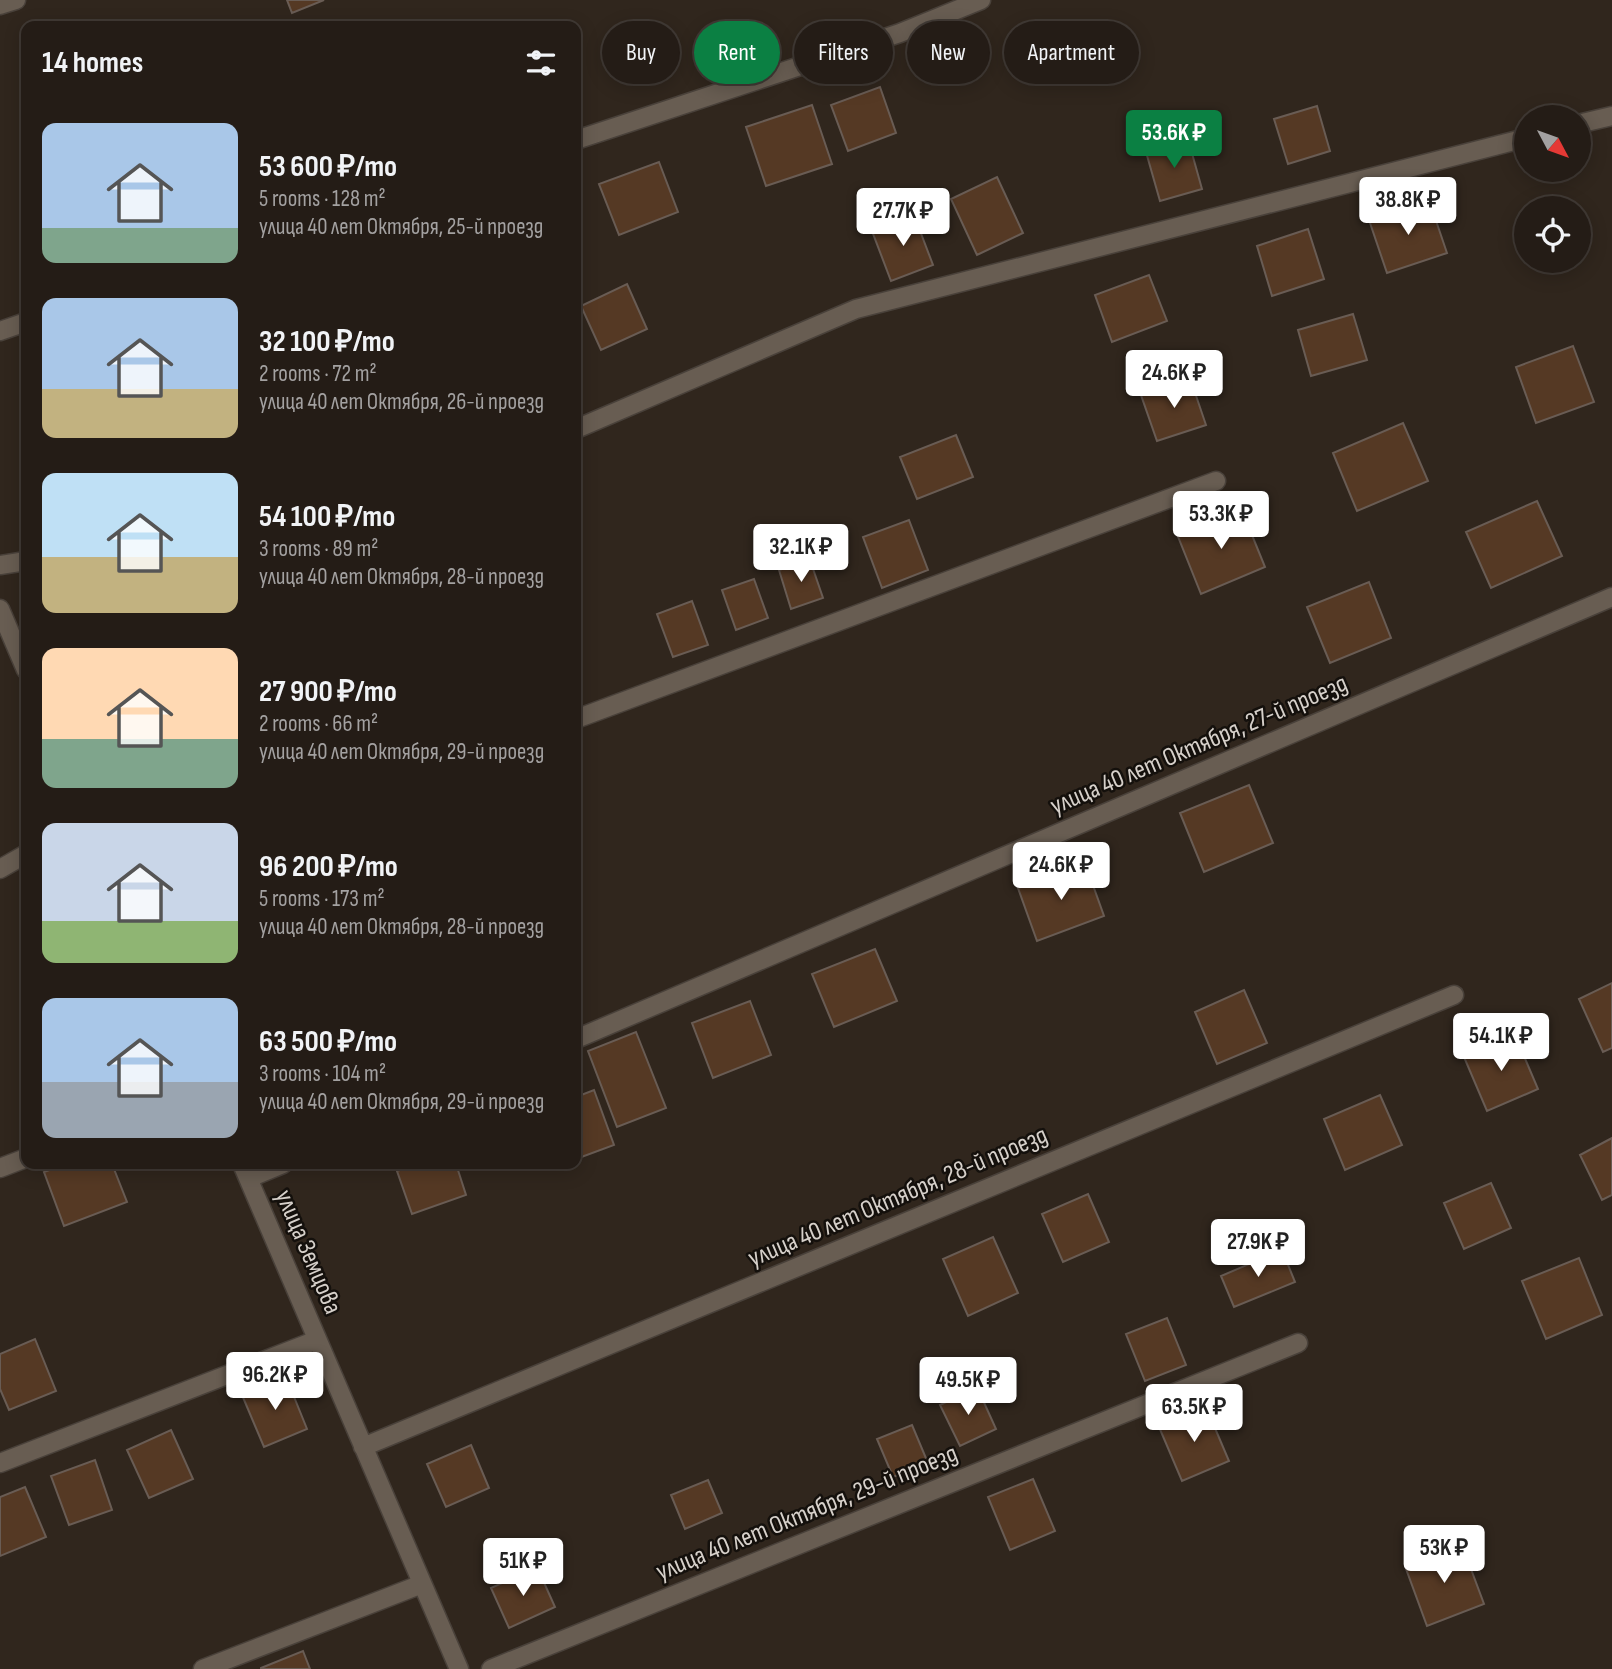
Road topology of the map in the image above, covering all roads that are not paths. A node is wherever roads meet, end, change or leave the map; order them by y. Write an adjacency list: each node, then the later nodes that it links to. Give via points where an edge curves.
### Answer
1 (16, 0): 3 (street)
2 (981, 0): 6 (street, via 900,33)
3 (0, 5)
4 (1612, 116): 5 (street)
5 (1591, 121)
6 (581, 138)
7 (1514, 141): 10 (street, via 856,309)
8 (21, 324): 9 (street)
9 (0, 331)
10 (581, 427)
11 (1216, 481): 17 (street)
12 (21, 562): 13 (street)
13 (0, 565)
14 (1612, 597): 21 (street, улица 40 лет Октября, 27-й проезд)
15 (0, 609): 16 (street)
16 (21, 658)
17 (581, 717)
18 (21, 858): 19 (street)
19 (0, 869)
20 (1454, 995): 27 (street, улица 40 лет Октября, 28-й проезд)
21 (581, 1037)
22 (21, 1160): 23 (street)
23 (0, 1168)
24 (246, 1171): 25 (street, улица Земцова)
25 (317, 1339): 27 (street, улица Земцова); 28 (street)
26 (1297, 1343): 32 (street, улица 40 лет Октября, 29-й проезд)
27 (363, 1447): 29 (street, улица Земцова)
28 (0, 1463)
29 (422, 1584): 30 (street); 31 (street, улица Земцова)
30 (203, 1669)
31 (459, 1669)
32 (491, 1669)

